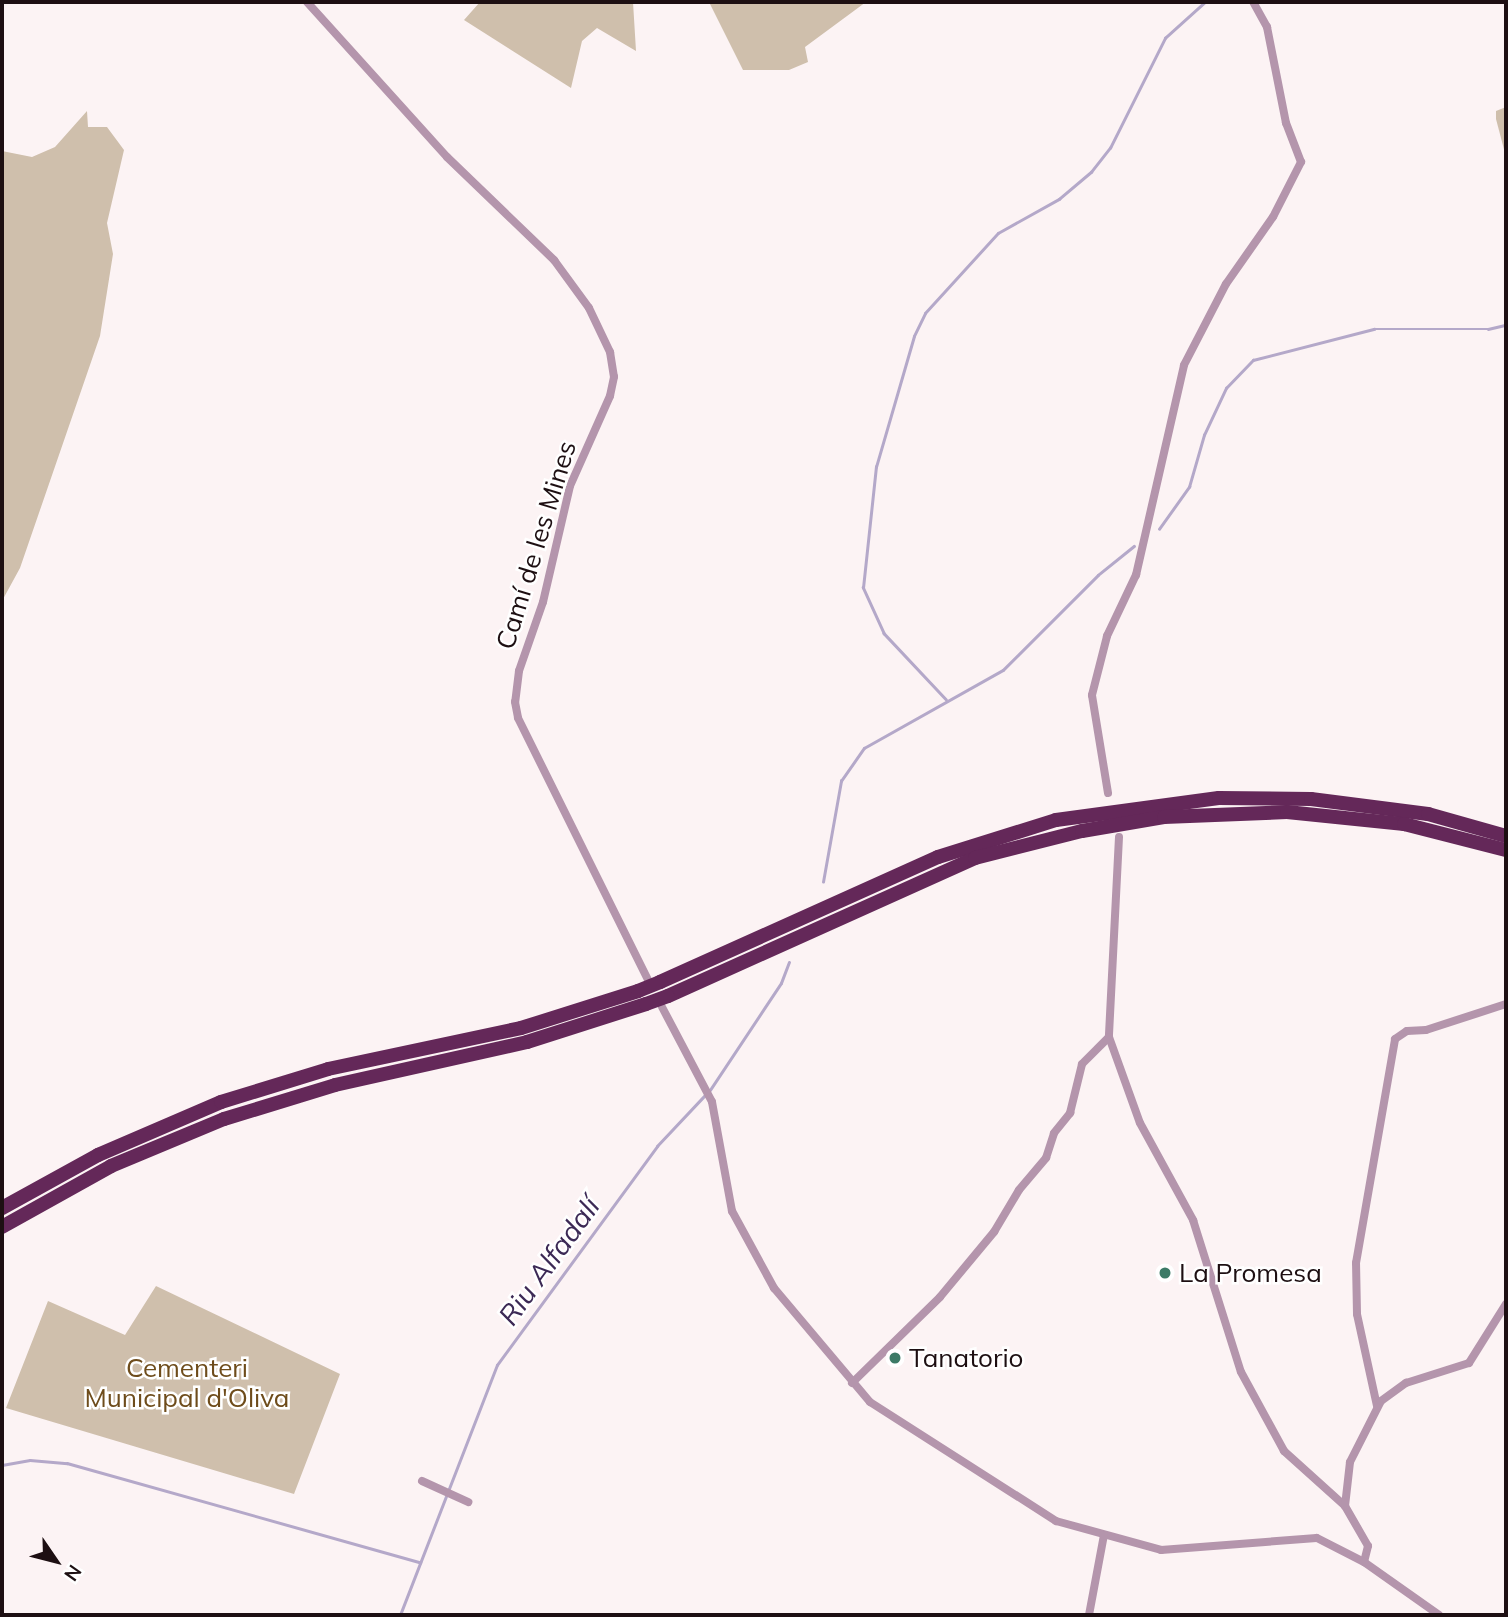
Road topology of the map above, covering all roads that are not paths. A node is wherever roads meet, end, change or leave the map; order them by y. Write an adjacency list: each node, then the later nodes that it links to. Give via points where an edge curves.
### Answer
1 (307, 2): 7 (street, Camí de les Mines, via 447,157 554,260 589,308 610,352 614,377 610,396 570,486 515,702 518,718)
2 (1253, 2): 3 (street, via 1267,27 1286,123 1301,162 1273,217 1226,284 1184,365 1136,575 1107,636 1092,695)
3 (1108, 793)
4 (1506, 835): 7 (highway, via 1417,812 1311,799 1219,798 1056,820 915,867)
5 (1119, 837): 10 (street)
6 (1506, 850): 8 (highway, via 1404,824 1287,812 1164,817 1083,831 975,858)
7 (654, 981): 11 (highway, bridge, via 638,991 534,1024 328,1069 221,1102 98,1154)
8 (665, 1001): 12 (highway, bridge, via 527,1042 335,1085 224,1119 111,1166); 14 (street, via 712,1102 732,1211 774,1288)
9 (1506, 1004): 15 (street, via 1426,1030 1407,1031 1395,1039 1356,1263 1357,1314)
10 (1109, 1037): 14 (street, via 1082,1064 1070,1113 1054,1133 1046,1158 1019,1190 994,1232 940,1297); 18 (street, via 1140,1124 1193,1220 1243,1376 1284,1451)
11 (2, 1208)
12 (2, 1227)
13 (1506, 1304): 15 (street, via 1469,1363 1406,1383)
14 (852, 1383): 19 (street, via 879,1408 1046,1516)
15 (1379, 1404): 18 (street, via 1350,1462)
16 (422, 1481): 17 (street)
17 (465, 1500)
18 (1346, 1506): 20 (street, via 1368,1546)
19 (1104, 1535): 20 (street, via 1170,1550 1270,1545 1308,1537); 21 (street)
20 (1364, 1562): 22 (street)
21 (1089, 1615)
22 (1438, 1615)

